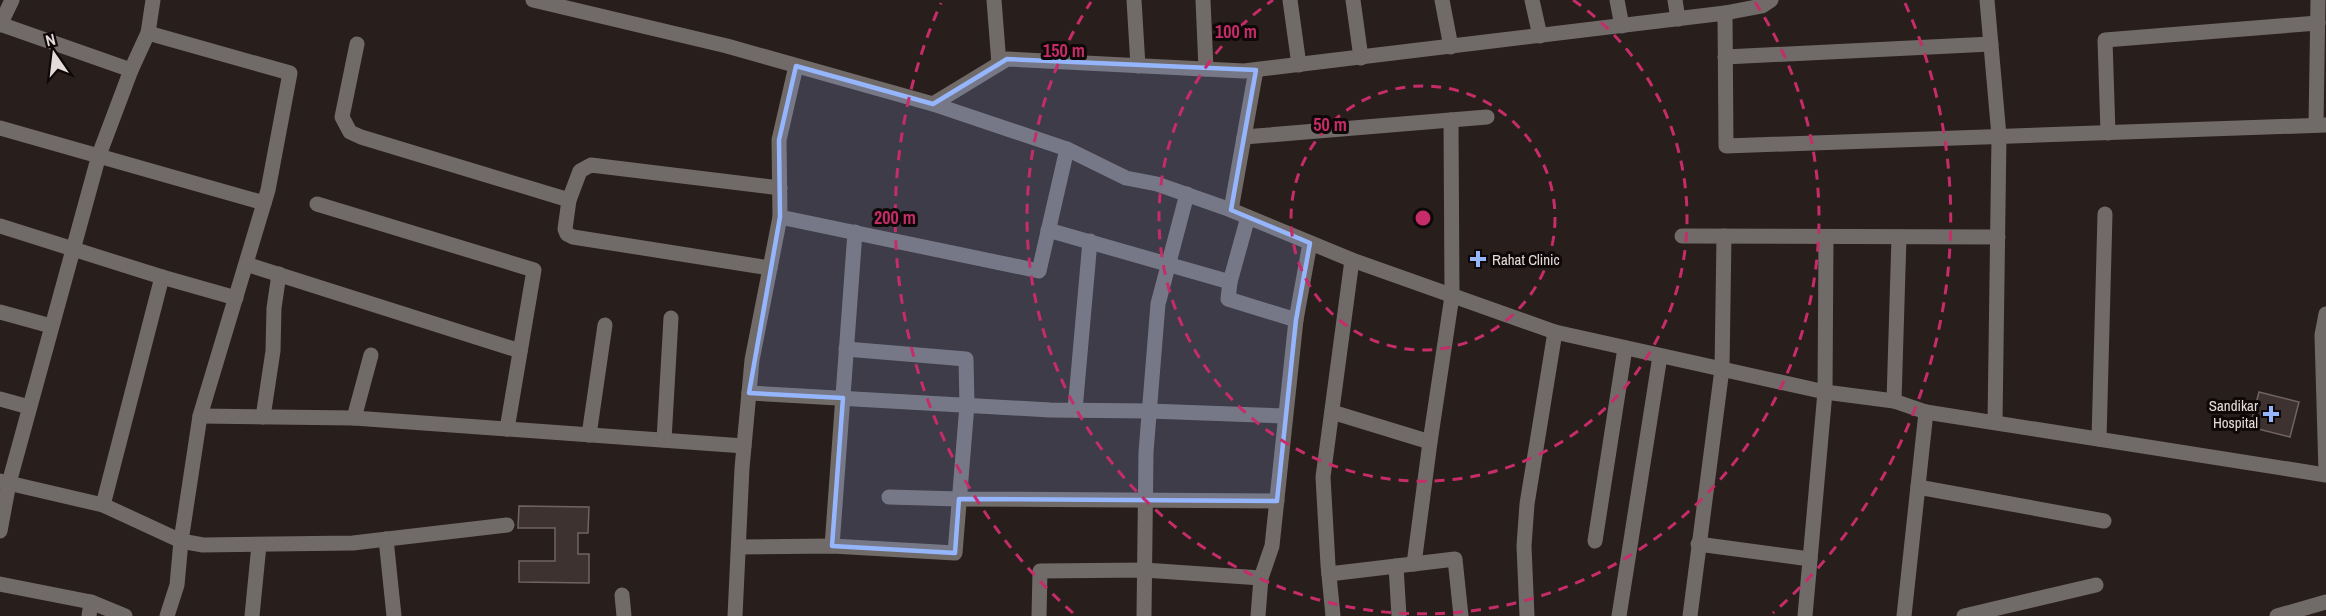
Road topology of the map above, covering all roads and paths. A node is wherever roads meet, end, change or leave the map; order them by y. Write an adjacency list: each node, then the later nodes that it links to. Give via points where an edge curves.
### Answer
1 (12, 0): 19 (street)
2 (153, 0): 21 (street)
3 (533, 0): 30 (street)
4 (994, 0): 28 (street)
5 (1134, 0): 31 (street)
6 (1203, 0): 32 (street)
7 (1290, 0): 29 (street)
8 (1353, 0): 27 (street)
9 (1442, 0): 25 (street)
10 (1532, 0): 22 (street)
11 (1617, 0): 20 (street)
12 (1675, 0): 17 (street)
13 (1771, 0): 16 (street, via 1762,6)
14 (1987, 0): 24 (street)
15 (2318, 0): 18 (street)
16 (1725, 13): 17 (street); 26 (street)
17 (1678, 19): 20 (street)
18 (2318, 22): 38 (street); 40 (street, via 2105,40)
19 (0, 24): 33 (street)
20 (1622, 26): 22 (street)
21 (148, 33): 33 (street); 48 (street, via 290,73)
22 (1540, 36): 25 (street)
23 (357, 44): 47 (street, via 342,117 350,132)
24 (1991, 44): 26 (street); 41 (street)
25 (1451, 47): 27 (street)
26 (1725, 57): 41 (street, via 1726,146)
27 (1361, 58): 29 (street)
28 (999, 64): 31 (street, via 1007,59); 35 (street)
29 (1299, 65): 34 (street)
30 (796, 66): 35 (street); 45 (street, via 779,140)
31 (1138, 66): 32 (street)
32 (1206, 69): 34 (street)
33 (131, 70): 44 (street)
34 (1256, 70): 42 (street)
35 (933, 104): 43 (street)
36 (1488, 117): 37 (street)
37 (1451, 120): 42 (street); 72 (street)
38 (2321, 125): 40 (street)
39 (0, 128): 44 (street)
40 (2108, 133): 41 (street)
41 (1999, 136): 61 (street)
42 (1244, 137): 50 (street)
43 (1067, 149): 46 (street, via 1126,178); 55 (street)
44 (99, 154): 48 (street); 64 (street)
45 (780, 188): 47 (street, via 591,165 580,171); 52 (street)
46 (1187, 194): 50 (street); 67 (street)
47 (569, 200): 68 (street, via 565,229 573,237)
48 (264, 203): 66 (street)
49 (317, 204): 83 (street, via 534,270)
50 (1231, 210): 53 (street)
51 (2105, 214): 105 (street)
52 (780, 217): 56 (street); 68 (street)
53 (1248, 217): 63 (street); 71 (street)
54 (0, 226): 64 (street)
55 (1048, 230): 56 (street, via 1039,271); 62 (street)
56 (855, 232): 82 (street)
57 (1682, 236): 58 (street)
58 (1724, 236): 59 (street); 86 (street)
59 (1826, 237): 60 (street); 87 (street)
60 (1899, 237): 61 (street); 91 (street)
61 (1998, 237): 102 (street)
62 (1090, 241): 67 (street); 94 (street)
63 (1310, 243): 65 (street); 77 (street)
64 (73, 249): 70 (street); 79 (street)
65 (1352, 260): 72 (street); 96 (street)
66 (246, 264): 69 (street); 73 (street)
67 (1169, 264): 71 (street); 95 (street, via 1158,304)
68 (770, 268): 88 (street)
69 (279, 274): 83 (street); 100 (street)
70 (162, 278): 73 (street); 116 (street)
71 (1230, 282): 77 (street, via 1228,299)
72 (1452, 296): 80 (street); 107 (street)
73 (236, 298): 98 (street)
74 (0, 312): 79 (street)
75 (2326, 314): 109 (street, via 2322,335)
76 (671, 318): 106 (street)
77 (1296, 320): 99 (street)
78 (605, 325): 104 (street)
79 (51, 326): 93 (street)
80 (1555, 332): 81 (street); 150 (street, via 1527,504)
81 (1625, 348): 85 (street); 122 (street)
82 (846, 349): 89 (street); 92 (street, via 966,359)
83 (520, 351): 103 (street)
84 (371, 355): 101 (street)
85 (1660, 356): 86 (street); 151 (street)
86 (1722, 369): 87 (street); 123 (street)
87 (1825, 392): 91 (street); 127 (street)
88 (749, 393): 89 (street); 108 (street)
89 (843, 398): 92 (street); 125 (street)
90 (0, 399): 93 (street)
91 (1894, 401): 97 (street)
92 (967, 405): 94 (street); 113 (street)
93 (29, 408): 110 (street)
94 (1075, 410): 95 (street)
95 (1149, 411): 99 (street); 114 (street)
96 (1332, 412): 107 (street); 131 (street, via 1323,477)
97 (1926, 412): 102 (street); 111 (street)
98 (200, 416): 100 (street); 121 (street)
99 (1285, 416): 115 (street)
100 (263, 417): 101 (street)
101 (354, 418): 103 (street)
102 (1995, 422): 105 (street)
103 (507, 429): 104 (street)
104 (589, 435): 106 (street)
105 (2100, 439): 109 (street)
106 (664, 440): 108 (street)
107 (1430, 442): 128 (street)
108 (744, 446): 126 (street)
109 (2326, 474)
110 (4, 482): 116 (street); 119 (street)
111 (1918, 487): 117 (street); 154 (street)
112 (889, 496): 113 (street)
113 (959, 500): 114 (street); 125 (street, via 955,553)
114 (1146, 500): 115 (street); 130 (street)
115 (1277, 501): 132 (street, via 1272,546)
116 (103, 505): 121 (street)
117 (2104, 521)
118 (507, 525): 120 (street)
119 (0, 531)
120 (387, 539): 124 (street); 141 (street)
121 (181, 541): 124 (street); 139 (street, via 177,585)
122 (1595, 541)
123 (1698, 544): 127 (street); 152 (street)
124 (259, 545): 140 (street)
125 (832, 546): 126 (street)
126 (739, 547): 143 (street)
127 (1810, 559): 153 (street)
128 (1414, 564): 129 (street); 149 (street, via 1455,560)
129 (1395, 566): 131 (street); 148 (street)
130 (1144, 570): 132 (street); 144 (street, via 1040,571); 145 (street)
131 (1329, 574): 147 (street)
132 (1261, 578): 146 (street)
133 (0, 584): 137 (street)
134 (2096, 585): 155 (street)
135 (622, 595): 142 (street)
136 (2326, 602): 156 (street)
137 (90, 609): 138 (street)
138 (125, 616)
139 (167, 616)
140 (252, 616)
141 (394, 616)
142 (624, 616)
143 (735, 616)
144 (1039, 616)
145 (1144, 616)
146 (1258, 616)
147 (1333, 616)
148 (1400, 616)
149 (1461, 616)
150 (1527, 616)
151 (1618, 616)
152 (1690, 616)
153 (1805, 616)
154 (1904, 616)
155 (1964, 616)
156 (2277, 616)

